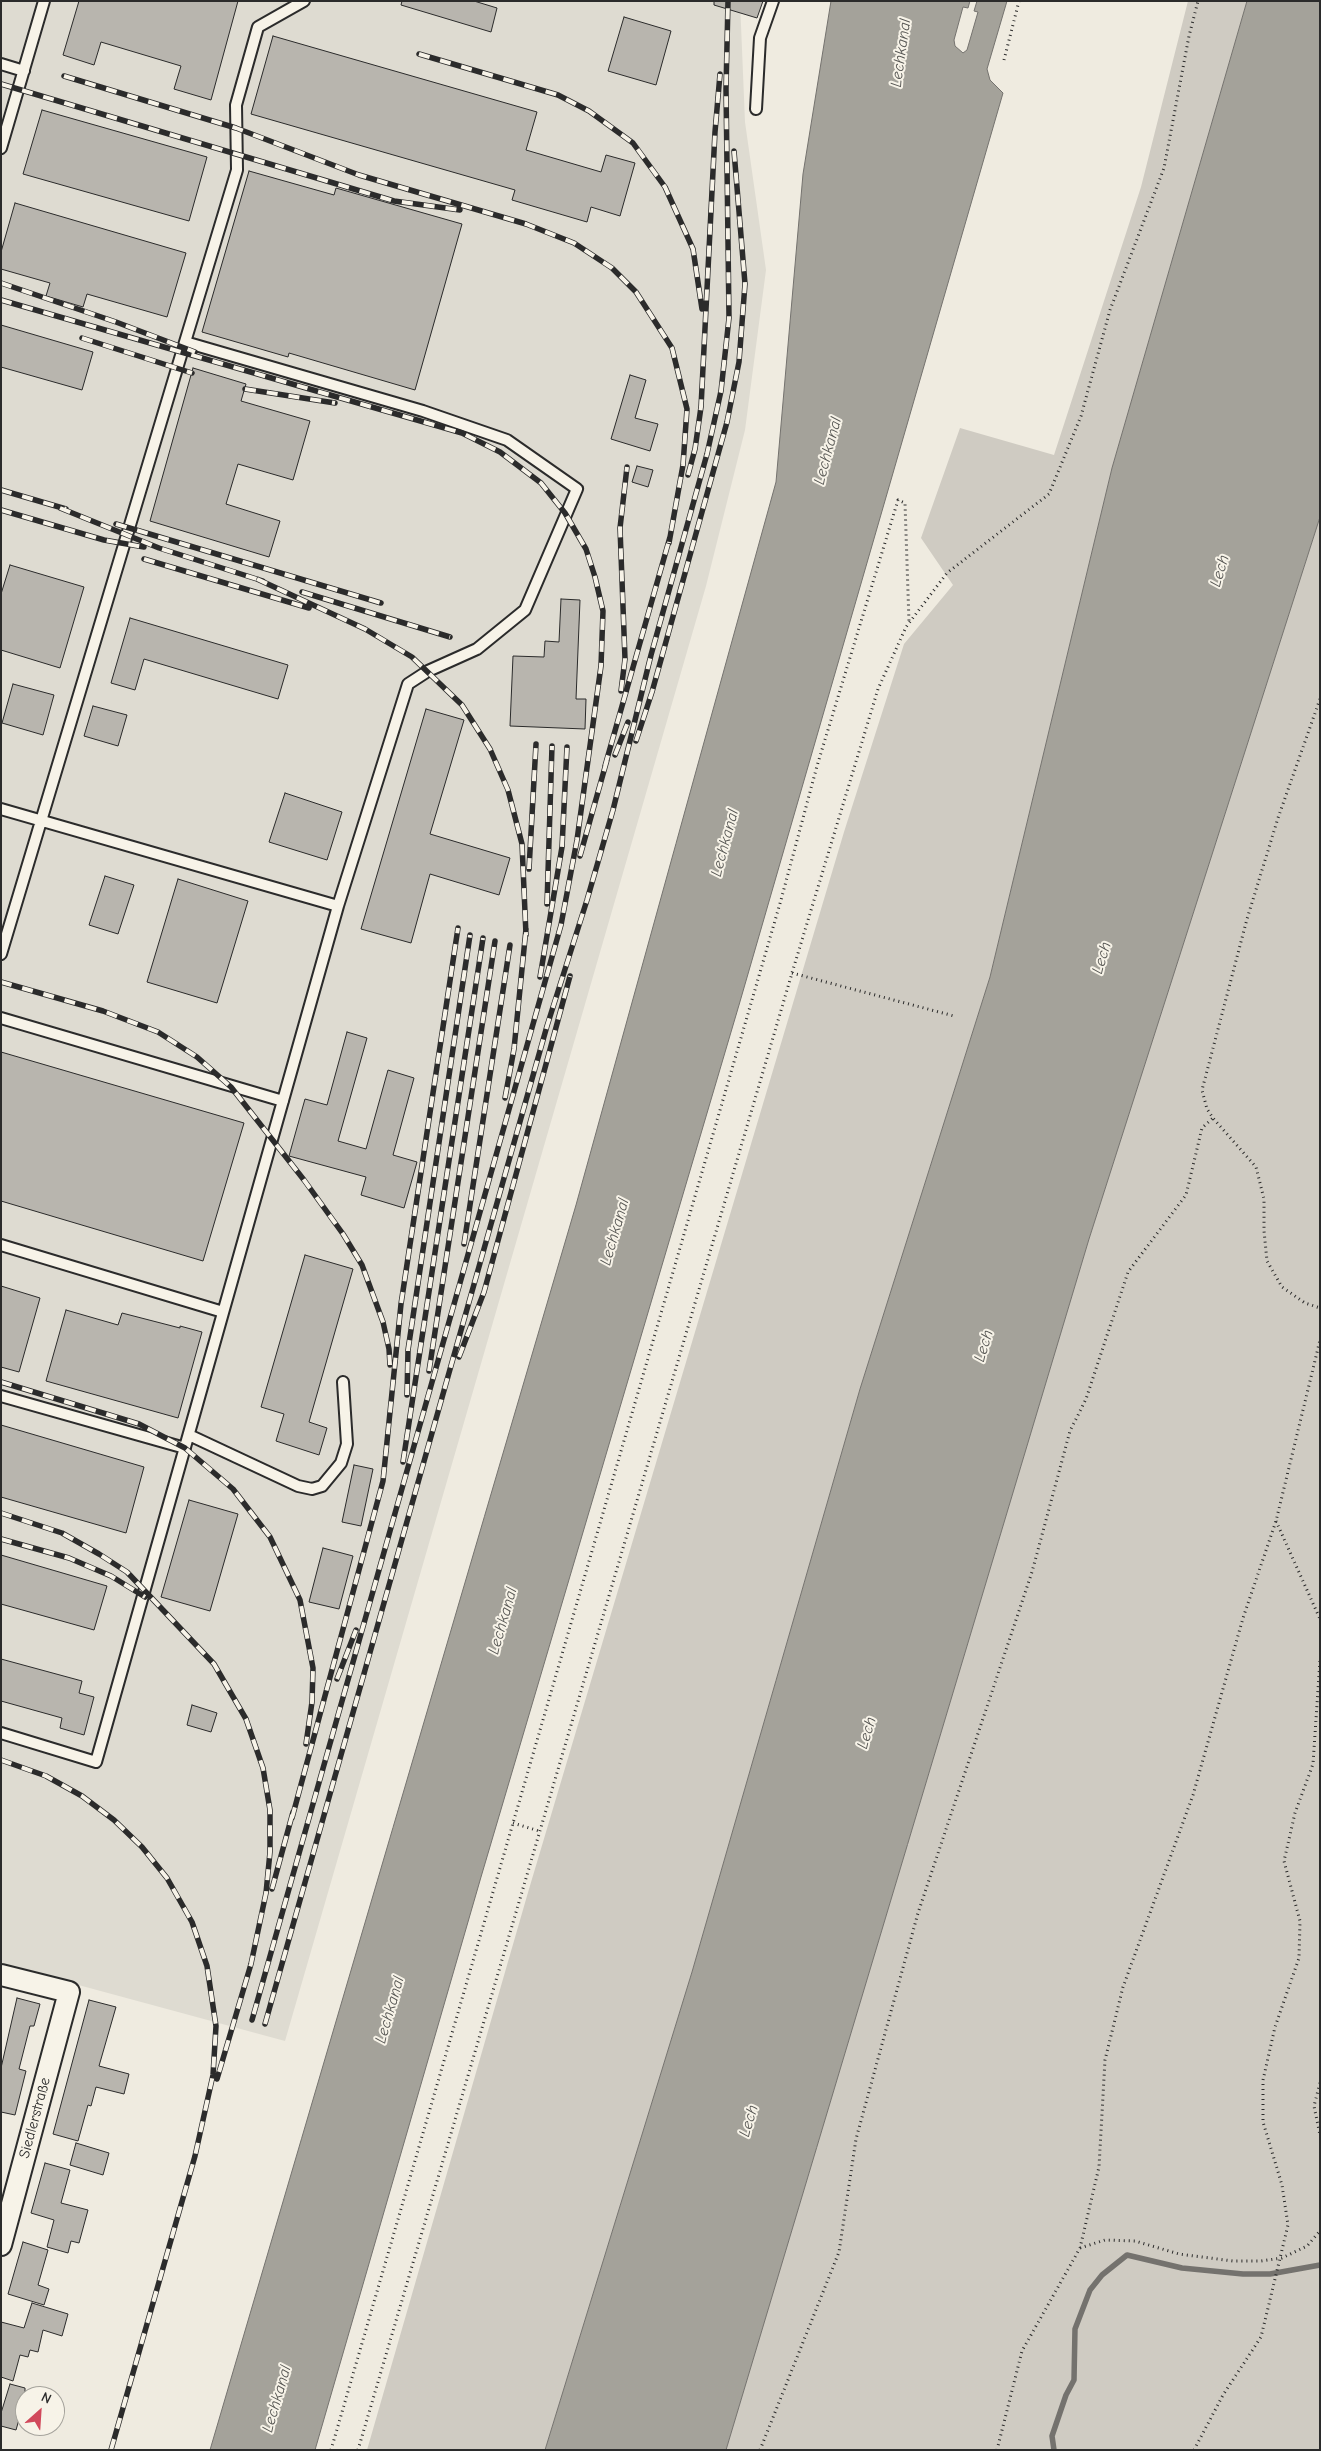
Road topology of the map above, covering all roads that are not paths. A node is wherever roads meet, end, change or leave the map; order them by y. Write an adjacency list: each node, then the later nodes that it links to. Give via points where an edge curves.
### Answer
1 (44, 1): 5 (lane)
2 (304, 1): 8 (lane, via 258,27 236,105 237,170)
3 (773, 1): 6 (lane, via 760,38)
4 (1, 64): 5 (lane)
5 (24, 71): 7 (lane)
6 (756, 109)
7 (1, 148)
8 (185, 342): 10 (lane); 11 (lane, via 423,411 507,440 576,489 525,610 477,650 428,671 408,684)
9 (1, 809): 10 (lane)
10 (40, 820): 11 (lane); 12 (lane)
11 (338, 906): 14 (lane)
12 (1, 954)
13 (1, 1018): 14 (lane)
14 (283, 1101): 16 (lane)
15 (1, 1245): 16 (lane)
16 (223, 1312): 19 (lane)
17 (343, 1382): 19 (lane, via 346,1444 341,1463 322,1486 312,1489 298,1486)
18 (1, 1396): 20 (lane)
19 (188, 1435): 20 (lane)
20 (185, 1448): 21 (lane, via 96,1762)
21 (1, 1732)
22 (1, 1975): 23 (street, Siedlerstraße, via 69,1992)
23 (1, 2245)

